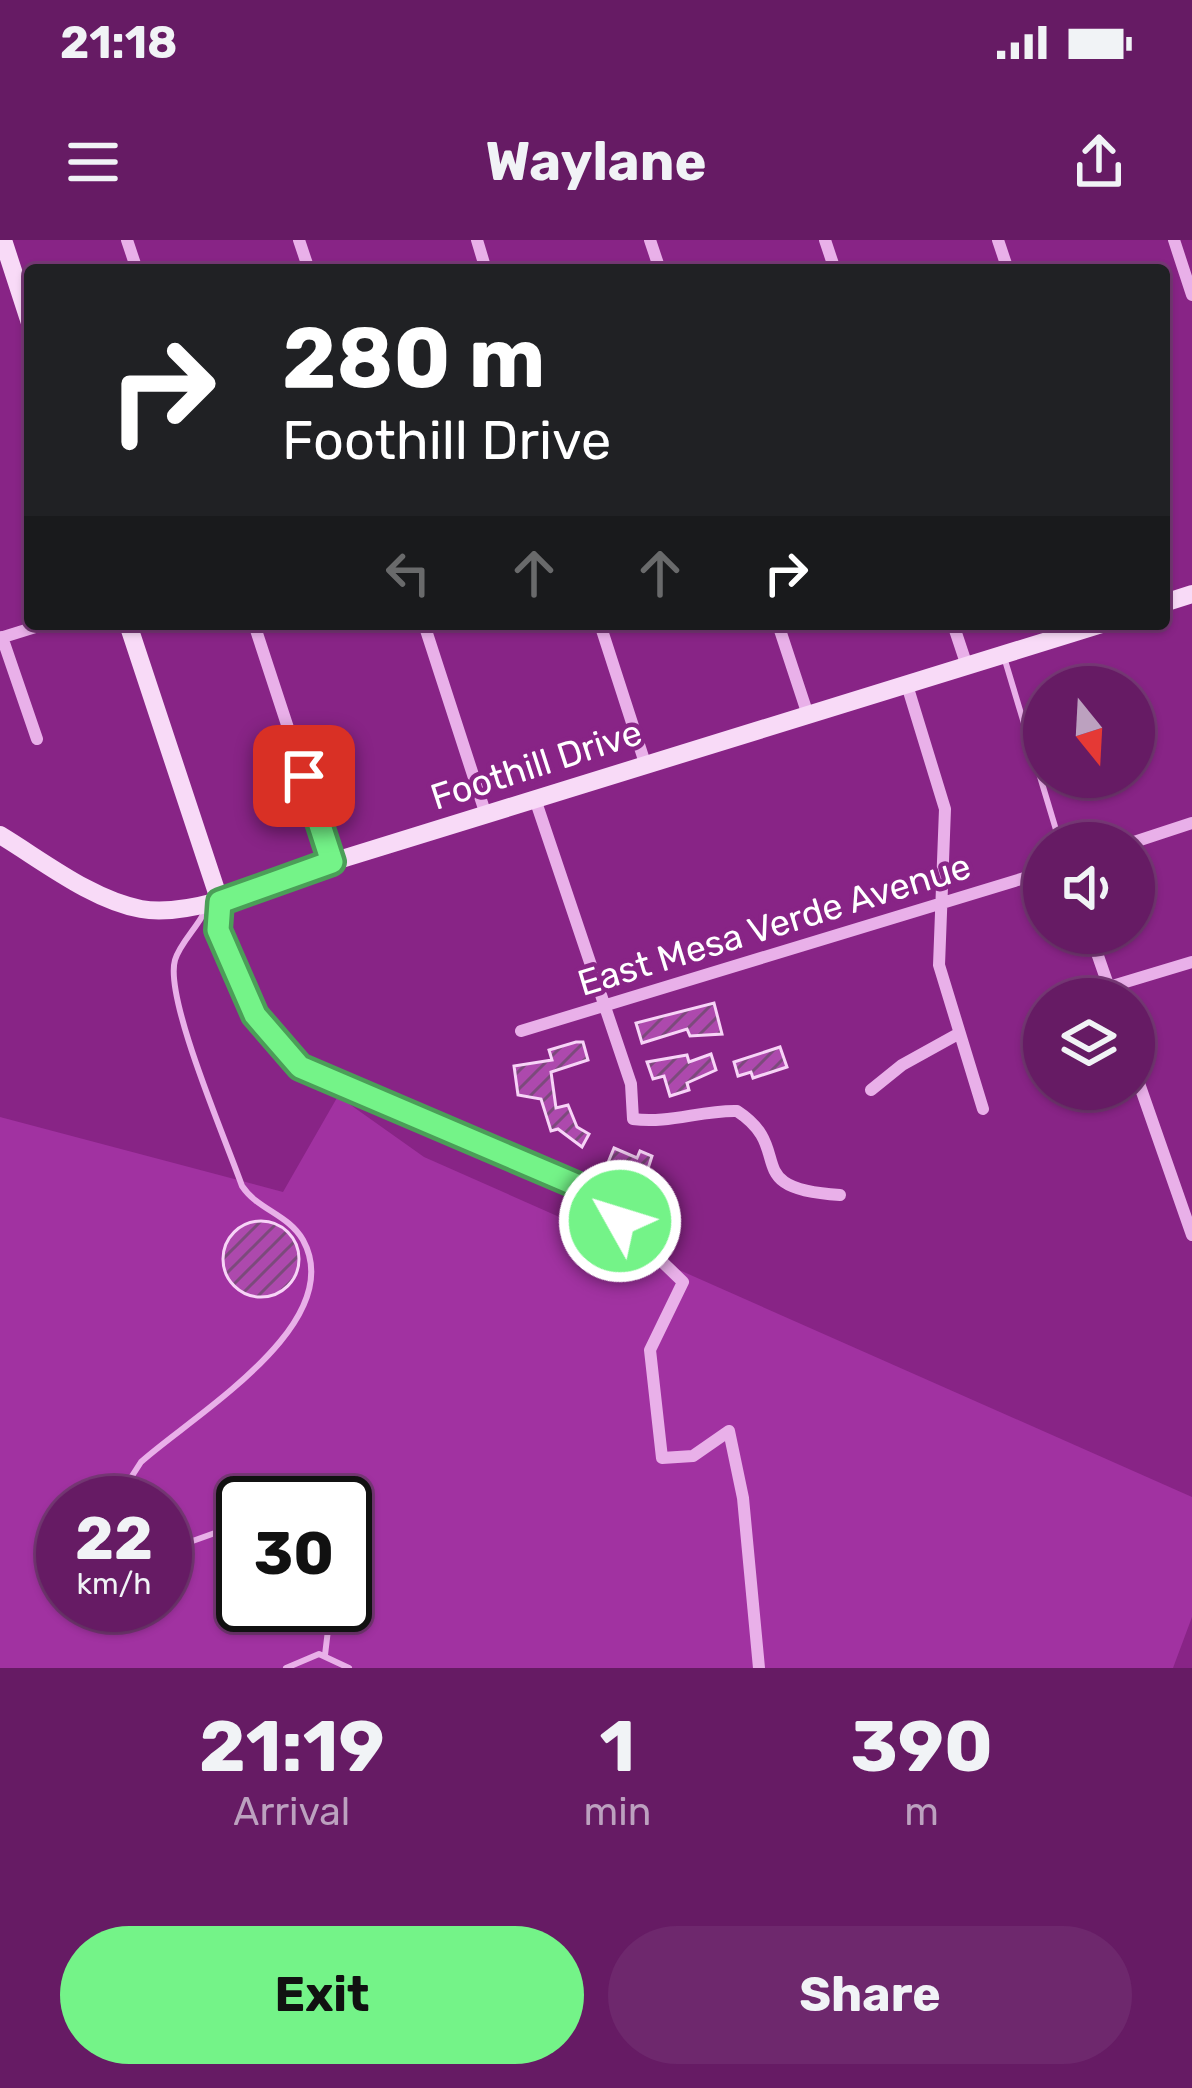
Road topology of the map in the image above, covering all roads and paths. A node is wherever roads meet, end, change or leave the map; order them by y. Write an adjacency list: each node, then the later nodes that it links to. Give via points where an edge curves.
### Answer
1 (3, 240): 4 (street)
2 (1174, 240): 3 (street)
3 (1192, 295)
4 (24, 305)
5 (130, 630): 27 (street)
6 (256, 630): 25 (street)
7 (426, 630): 20 (street)
8 (602, 630): 18 (street)
9 (780, 630): 16 (street)
10 (955, 630): 14 (street)
11 (1084, 630): 13 (street, Foothill Drive)
12 (1, 637): 17 (street)
13 (1004, 656): 14 (street, Foothill Drive); 21 (lane)
14 (968, 666): 15 (street, Foothill Drive)
15 (908, 685): 16 (street, Foothill Drive); 28 (street, via 945,809)
16 (808, 716): 18 (street, Foothill Drive)
17 (37, 740)
18 (645, 763): 19 (street, Foothill Drive)
19 (535, 799): 20 (street, Foothill Drive); 31 (street)
20 (487, 815): 25 (street, Foothill Drive)
21 (1054, 822)
22 (1192, 823): 24 (street)
23 (0, 835): 27 (street, Foothill Drive, via 82,885 143,910)
24 (1155, 835)
25 (332, 862): 27 (street, Foothill Drive)
26 (1023, 879): 28 (street, East Mesa Verde Avenue)
27 (214, 902): 39 (lane, via 176,956 177,1013 242,1186 251,1201 294,1228 312,1262 312,1281 244,1382); 44 (street, via 255,1015 300,1067 588,1190 683,1282 650,1349 662,1458 693,1456 729,1432)
28 (940, 907): 31 (street, East Mesa Verde Avenue); 33 (street, via 940,964)
29 (1192, 962): 30 (street)
30 (1150, 978)
31 (605, 1008): 32 (street, East Mesa Verde Avenue); 37 (street, via 632,1084 633,1119 737,1112 764,1140 774,1177 786,1188)
32 (520, 1031)
33 (958, 1034): 34 (street); 35 (street)
34 (871, 1090)
35 (983, 1109)
36 (1148, 1110): 38 (street)
37 (840, 1196)
38 (1192, 1235)
39 (132, 1476)
40 (328, 1632): 41 (lane)
41 (326, 1655): 42 (lane); 43 (lane)
42 (286, 1668)
43 (349, 1668)
44 (759, 1668)

